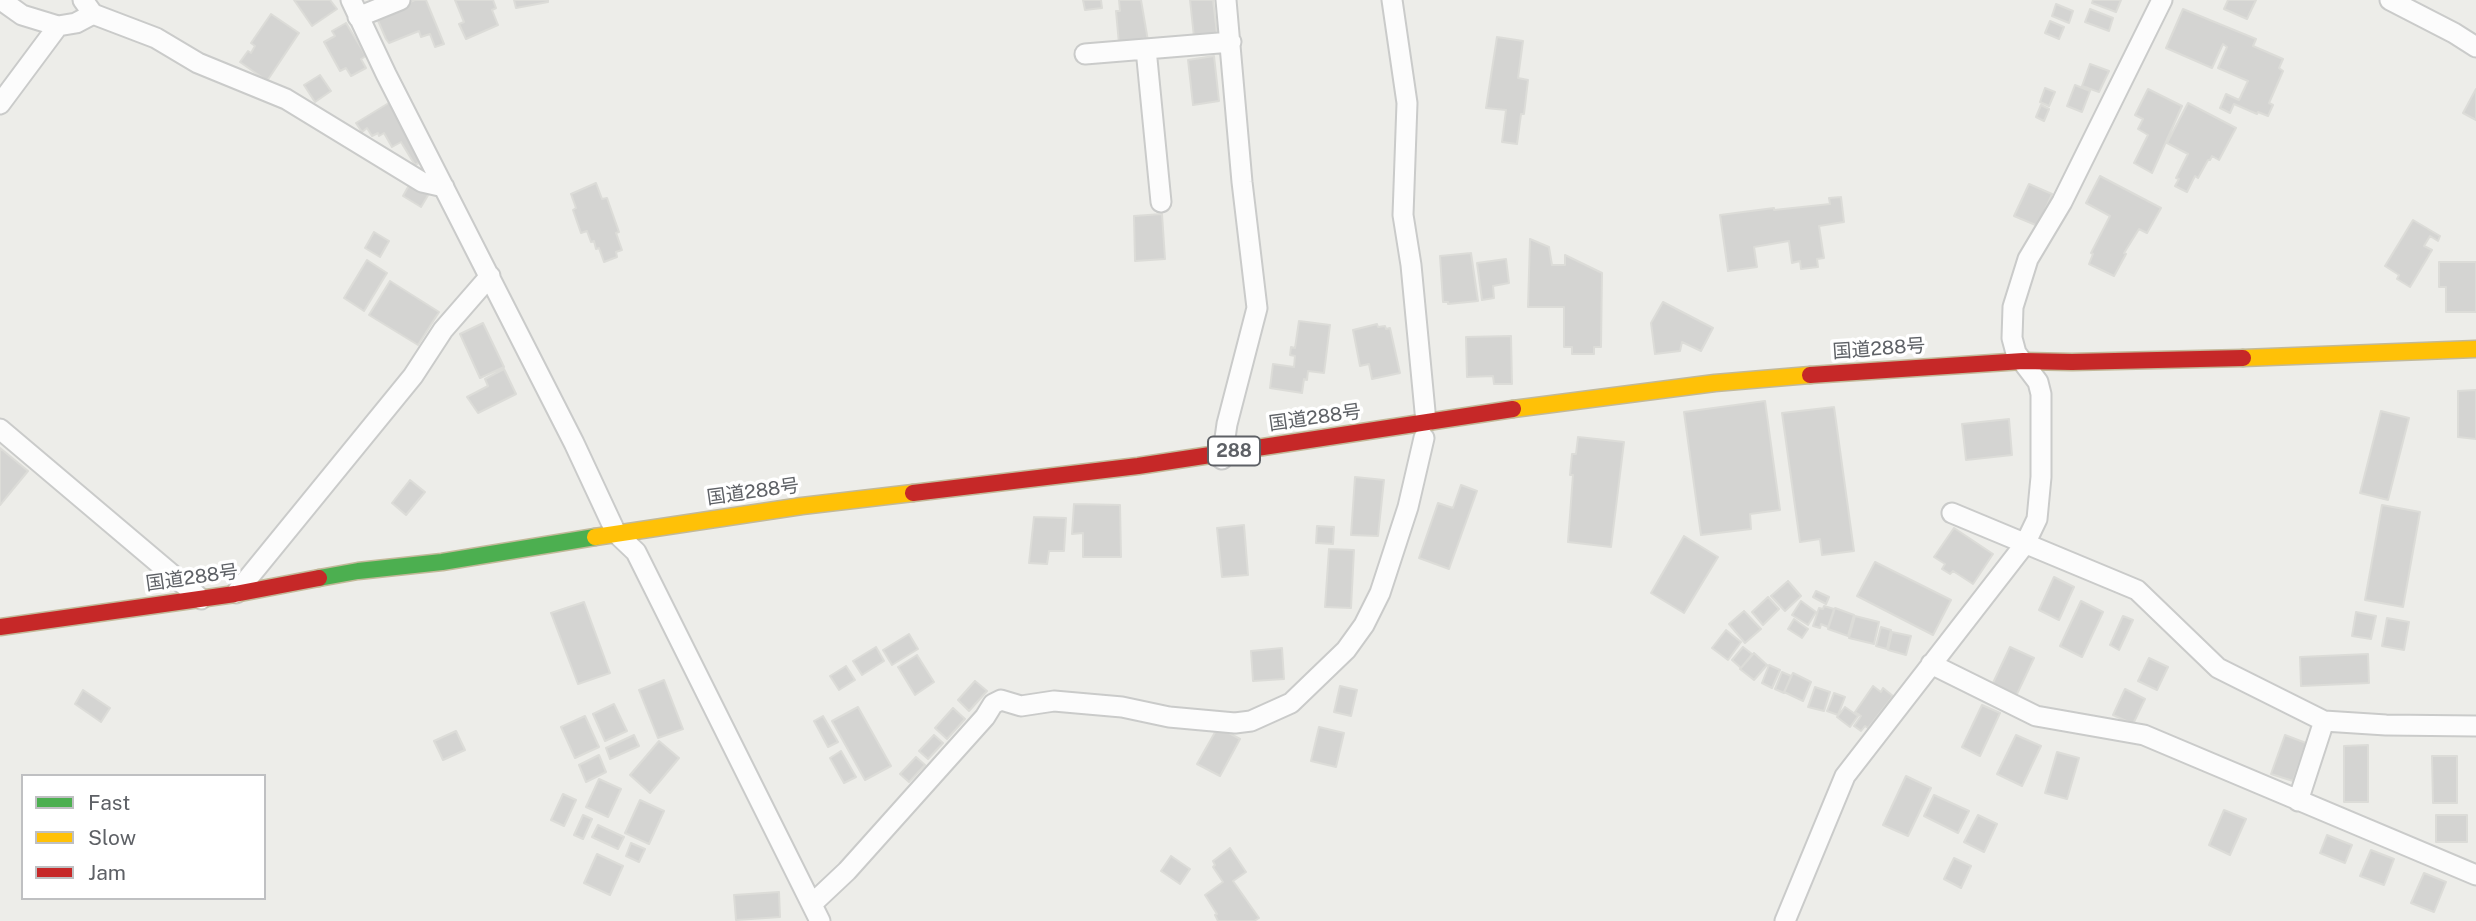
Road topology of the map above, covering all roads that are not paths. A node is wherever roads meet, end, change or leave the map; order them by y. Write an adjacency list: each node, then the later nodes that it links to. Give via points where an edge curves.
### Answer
1 (1, 0): 9 (street, via 22,15)
2 (400, 0): 8 (street)
3 (1226, 0): 10 (street)
4 (1392, 0): 24 (street, via 1405,83 1403,215)
5 (2162, 0): 19 (street, via 2062,202 2028,259 2013,307 2012,338 2016,353)
6 (2390, 0): 11 (street)
7 (88, 7): 9 (street, via 76,23); 15 (street, via 198,63 286,99 422,181)
8 (354, 8): 15 (street)
9 (58, 26): 14 (street)
10 (1231, 42): 12 (street); 25 (street, via 1257,308)
11 (2476, 47)
12 (1146, 49): 13 (street); 16 (street)
13 (1085, 54)
14 (0, 104)
15 (444, 187): 17 (street)
16 (1161, 202)
17 (490, 276): 28 (street); 34 (street)
18 (2476, 349): 19 (highway, 国道288号 / 288, via 2072,362)
19 (2028, 368): 20 (highway, 国道288号 / 288); 21 (highway, 国道288号 / 288, via 1708,399); 24 (highway, 国道288号 / 288, via 1864,370 1715,383); 29 (street, via 2041,394 2041,477 2037,519)
20 (2208, 375)
21 (1529, 423)
22 (1503, 427): 24 (highway, 国道288号 / 288)
23 (0, 429): 36 (street)
24 (1425, 430): 25 (highway, 国道288号 / 288); 44 (street, via 1408,507 1370,614 1346,650 1291,704 1235,723 1122,707 1054,701 1021,706 1002,700 847,871)
25 (1222, 458): 26 (highway, 国道288号 / 288); 28 (highway, 国道288号 / 288, via 802,506)
26 (907, 510)
27 (1952, 513): 29 (street)
28 (616, 533): 30 (street); 34 (highway, 国道288号 / 288)
29 (2025, 544): 39 (street); 40 (street, via 2137,590 2218,668)
30 (643, 551): 31 (highway); 44 (street)
31 (610, 554)
32 (559, 559): 33 (highway)
33 (373, 586)
34 (235, 594): 36 (highway, 国道288号 / 288)
35 (319, 594): 38 (highway, 国道288号)
36 (201, 599): 37 (highway, 国道288号 / 288)
37 (0, 627)
38 (0, 639)
39 (1931, 664): 42 (street, via 2036,716 2144,735); 45 (street, via 1845,776)
40 (2324, 721): 41 (street); 42 (street)
41 (2476, 726)
42 (2298, 801): 43 (street)
43 (2476, 875)
44 (817, 912)
45 (1785, 921)

